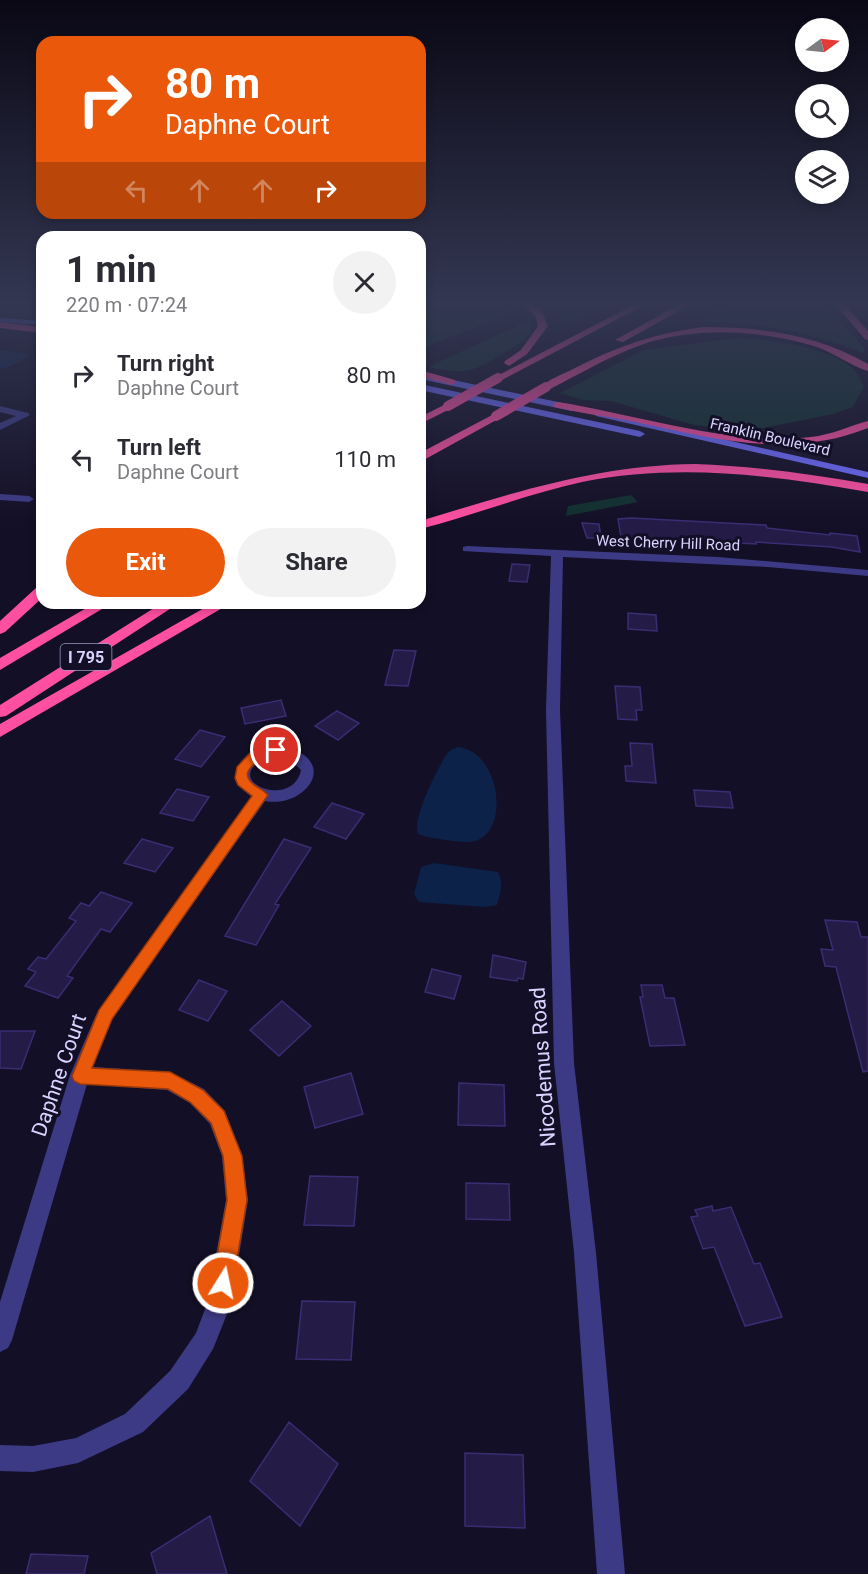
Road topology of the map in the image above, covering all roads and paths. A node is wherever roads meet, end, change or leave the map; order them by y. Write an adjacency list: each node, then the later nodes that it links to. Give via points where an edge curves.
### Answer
1 (498, 375): 5 (highway)
2 (561, 375): 7 (highway)
3 (567, 375): 7 (highway)
4 (426, 376): 6 (highway)
5 (495, 377): 11 (highway, bridge)
6 (451, 382): 9 (main road, Franklin Boulevard)
7 (541, 387): 14 (highway, bridge)
8 (426, 388): 15 (main road, Franklin Boulevard)
9 (558, 405): 12 (highway, via 757,440 826,438); 16 (main road, Franklin Boulevard)
10 (0, 409): 13 (street, via 25,415)
11 (426, 418)
12 (868, 424)
13 (0, 427)
14 (426, 453)
15 (770, 462): 17 (highway)
16 (868, 475)
17 (868, 485): 20 (highway, via 735,470 644,470 571,482)
18 (0, 497): 19 (street)
19 (29, 499)
20 (426, 523)
21 (467, 549): 22 (street, West Cherry Hill Road)
22 (557, 555): 23 (street, West Cherry Hill Road, via 765,562); 36 (street, Nicodemus Road, via 553,710 563,1052 589,1301)
23 (868, 573)
24 (36, 596): 28 (highway)
25 (95, 609): 29 (highway, I 795)
26 (163, 609): 30 (highway, I 795)
27 (214, 609): 31 (highway)
28 (0, 629)
29 (0, 665)
30 (0, 712)
31 (0, 731)
32 (261, 795): 33 (street, Daphne Court, via 105,1015)
33 (80, 1076): 34 (street, Daphne Court); 35 (street, via 170,1081 196,1096 218,1118 232,1156 237,1200 219,1304 205,1341 179,1380 134,1423 78,1450 33,1459)
34 (0, 1340)
35 (0, 1458)
36 (611, 1574)

